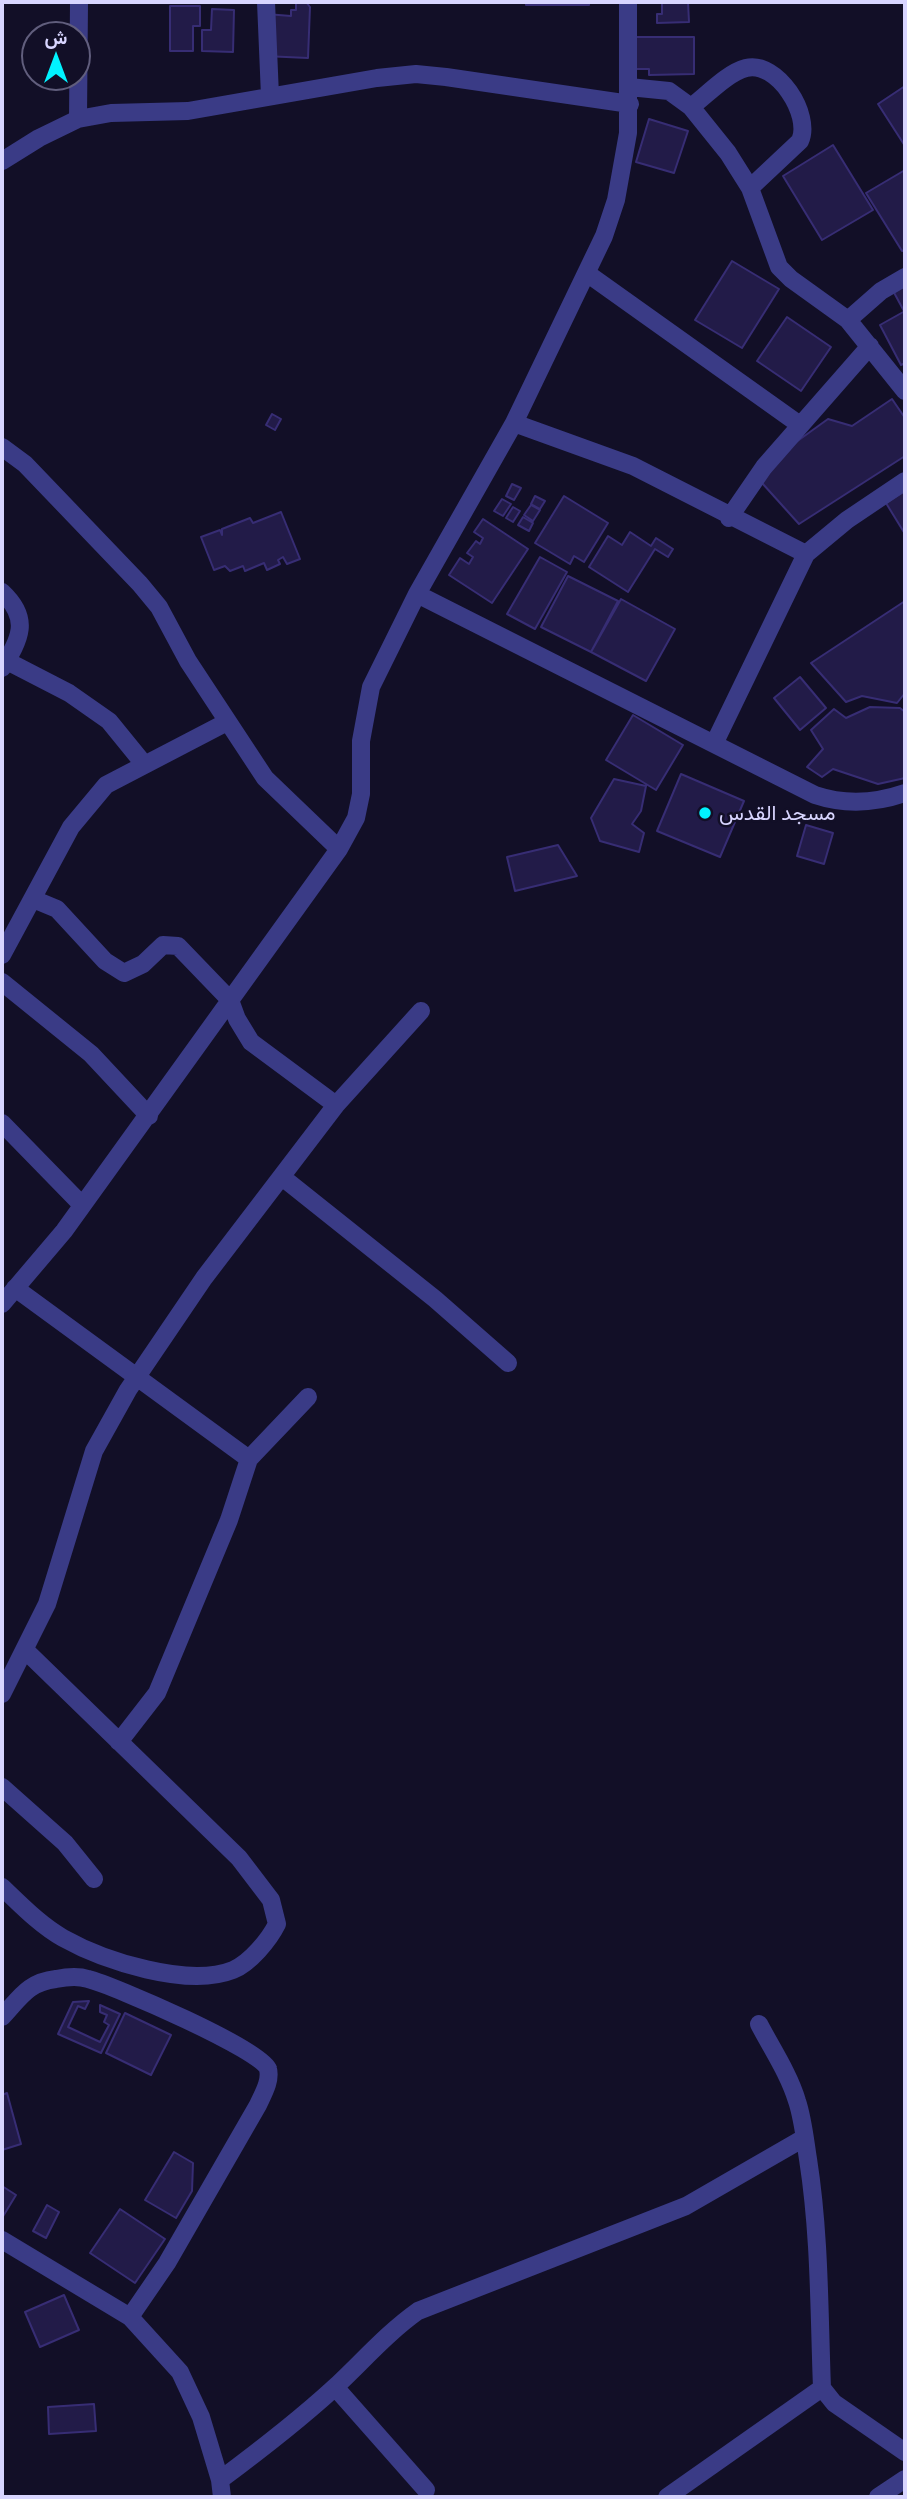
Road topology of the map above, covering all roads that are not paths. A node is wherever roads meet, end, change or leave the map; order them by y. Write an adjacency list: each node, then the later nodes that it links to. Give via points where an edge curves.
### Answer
1 (79, 2): 7 (street)
2 (266, 2): 4 (street)
3 (628, 2): 5 (street)
4 (270, 96): 5 (street, via 416,74); 7 (street, via 188,111 111,113)
5 (629, 96): 6 (street, via 670,91); 10 (street, via 628,133 616,200)
6 (691, 107): 9 (street); 9 (street, via 744,68 760,68 779,79 801,113 803,134)
7 (79, 119): 8 (street)
8 (2, 162)
9 (750, 188): 12 (street, via 779,267)
10 (588, 274): 15 (street); 16 (street)
11 (905, 277): 12 (street)
12 (848, 320): 13 (street)
13 (870, 346): 14 (street); 16 (street)
14 (905, 391)
15 (514, 423): 19 (street, via 633,466); 22 (street)
16 (800, 425): 19 (street)
17 (2, 447): 24 (street, via 25,464 159,607)
18 (905, 481): 20 (street)
19 (729, 518): 20 (street)
20 (806, 554): 25 (street)
21 (2, 592): 23 (street, via 14,603 20,619 20,634)
22 (417, 594): 25 (street); 28 (street, via 371,687 361,741 361,794 356,818)
23 (4, 664): 26 (street, via 69,693 109,721)
24 (228, 722): 26 (street); 28 (street, via 265,778)
25 (715, 744): 27 (street, via 833,802 859,803)
26 (144, 764): 29 (street, via 106,786 84,809)
27 (905, 793)
28 (339, 849): 32 (street)
29 (33, 899): 30 (street); 32 (street, via 57,909 114,970 132,971 156,949 172,944)
30 (2, 955)
31 (2, 982): 35 (street, via 90,1054)
32 (230, 1000): 34 (street, via 251,1042); 35 (street)
33 (421, 1011): 34 (street)
34 (336, 1105): 37 (street)
35 (149, 1116): 38 (street)
36 (2, 1123): 38 (street)
37 (282, 1177): 41 (street); 42 (street, via 204,1278)
38 (81, 1204): 39 (street)
39 (15, 1288): 40 (street); 42 (street)
40 (2, 1304)
41 (508, 1363)
42 (139, 1377): 44 (street); 45 (street, via 94,1451 62,1562)
43 (308, 1397): 44 (street)
44 (249, 1459): 47 (street, via 229,1520 157,1693)
45 (26, 1651): 46 (street); 47 (street)
46 (2, 1693)
47 (119, 1742): 50 (street, via 239,1858 271,1900 276,1928 235,1969 191,1975 133,1966 93,1953 41,1924)
48 (2, 1787): 49 (street, via 65,1843)
49 (94, 1879)
50 (2, 1887)
51 (2, 2017): 55 (street, via 34,1983 85,1978 232,2042 264,2060 268,2069 258,2105 167,2263)
52 (759, 2024): 53 (street, via 790,2081)
53 (804, 2138): 56 (street, via 687,2206 418,2311 392,2330); 57 (street, via 821,2278)
54 (2, 2240): 55 (street)
55 (130, 2317): 60 (street, via 180,2372 201,2417)
56 (335, 2387): 60 (street); 61 (street)
57 (822, 2388): 58 (street, via 834,2403); 62 (street)
58 (905, 2452)
59 (905, 2479): 63 (street)
60 (221, 2489)
61 (426, 2490)
62 (667, 2497)
63 (878, 2497)

